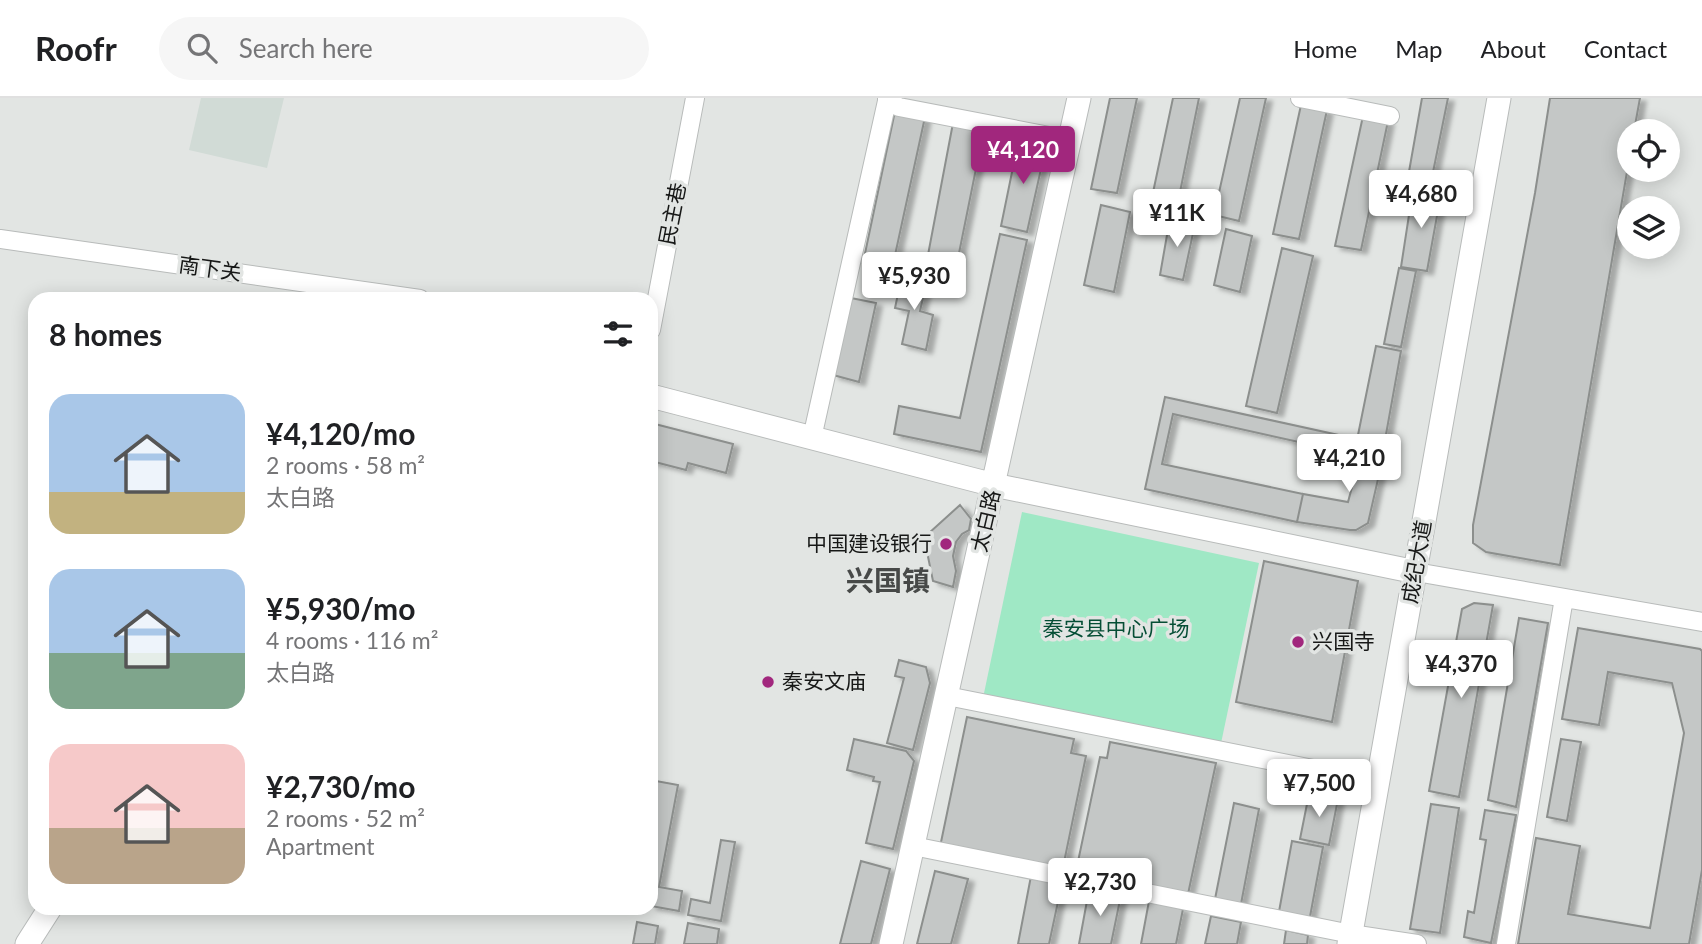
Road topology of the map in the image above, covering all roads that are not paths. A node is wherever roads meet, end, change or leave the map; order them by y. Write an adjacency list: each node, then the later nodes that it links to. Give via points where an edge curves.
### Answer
1 (695, 98): 10 (street, 民主巷)
2 (1079, 98): 7 (main road, 太白路)
3 (1300, 98): 6 (street)
4 (1499, 98): 14 (main road, 成纪大道)
5 (887, 99): 7 (street, via 899,107); 12 (street)
6 (1390, 116)
7 (1069, 140): 13 (main road, 太白路)
8 (0, 239): 9 (street, 南下关)
9 (372, 292)
10 (658, 293)
11 (658, 398): 12 (main road)
12 (812, 438): 13 (main road)
13 (994, 485): 14 (main road); 17 (main road, 太白路)
14 (1416, 572): 15 (street); 18 (main road, 成纪大道)
15 (1564, 598): 16 (street); 25 (street)
16 (1702, 622)
17 (947, 696): 18 (street); 19 (main road, 太白路)
18 (1378, 782): 21 (main road, 成纪大道)
19 (913, 846): 21 (street); 23 (main road, 太白路)
20 (46, 915): 22 (main road)
21 (1350, 939): 24 (street)
22 (27, 944)
23 (891, 944)
24 (1417, 944)
25 (1506, 944)

